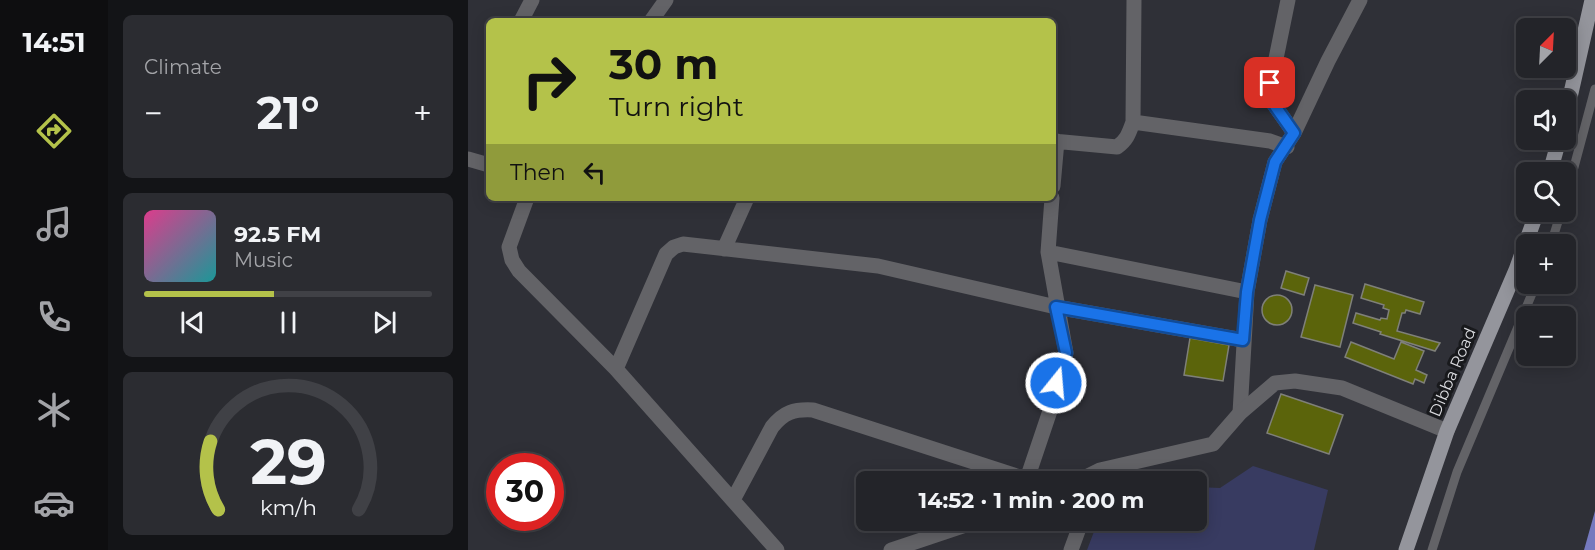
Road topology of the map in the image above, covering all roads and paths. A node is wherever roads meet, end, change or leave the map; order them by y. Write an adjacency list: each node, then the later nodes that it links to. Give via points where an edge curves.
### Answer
1 (532, 0): 7 (street)
2 (666, 0): 8 (street)
3 (1134, 0): 13 (street)
4 (1288, 0): 14 (street, via 1270,83 1273,103)
5 (1360, 0): 14 (street)
6 (1592, 0): 9 (main road)
7 (523, 18)
8 (653, 18)
9 (1587, 21): 10 (lane); 12 (main road)
10 (1595, 35)
11 (1595, 89): 18 (lane)
12 (1572, 90)
13 (1133, 122): 15 (street, via 1129,136 1117,147); 16 (street, via 1270,141)
14 (1294, 133): 16 (street)
15 (1056, 141)
16 (1287, 147): 26 (street, via 1275,162)
17 (468, 159): 19 (street)
18 (1575, 162)
19 (486, 164)
20 (526, 201): 30 (street, via 509,246 512,260)
21 (746, 201): 24 (street)
22 (1052, 201): 25 (street)
23 (1533, 222): 32 (main road, Dibba Road)
24 (724, 249): 28 (street, via 879,266); 30 (street, via 683,244 666,254)
25 (1048, 252): 26 (street); 28 (street)
26 (1247, 292): 29 (street)
27 (1532, 294): 43 (lane, via 1457,472)
28 (1056, 307): 29 (street); 34 (street, via 1066,353)
29 (1243, 340): 31 (street)
30 (616, 369): 36 (street)
31 (1240, 413): 32 (street, via 1275,383 1295,381 1342,388); 35 (street, via 1213,444)
32 (1447, 431): 42 (main road, Dibba Road)
33 (999, 471): 36 (street, via 801,409 779,417)
34 (1029, 471)
35 (1116, 471)
36 (733, 500): 39 (street)
37 (948, 531): 40 (street)
38 (1078, 531): 41 (street)
39 (777, 550)
40 (891, 550)
41 (1071, 550)
42 (1406, 550)
43 (1432, 550)

